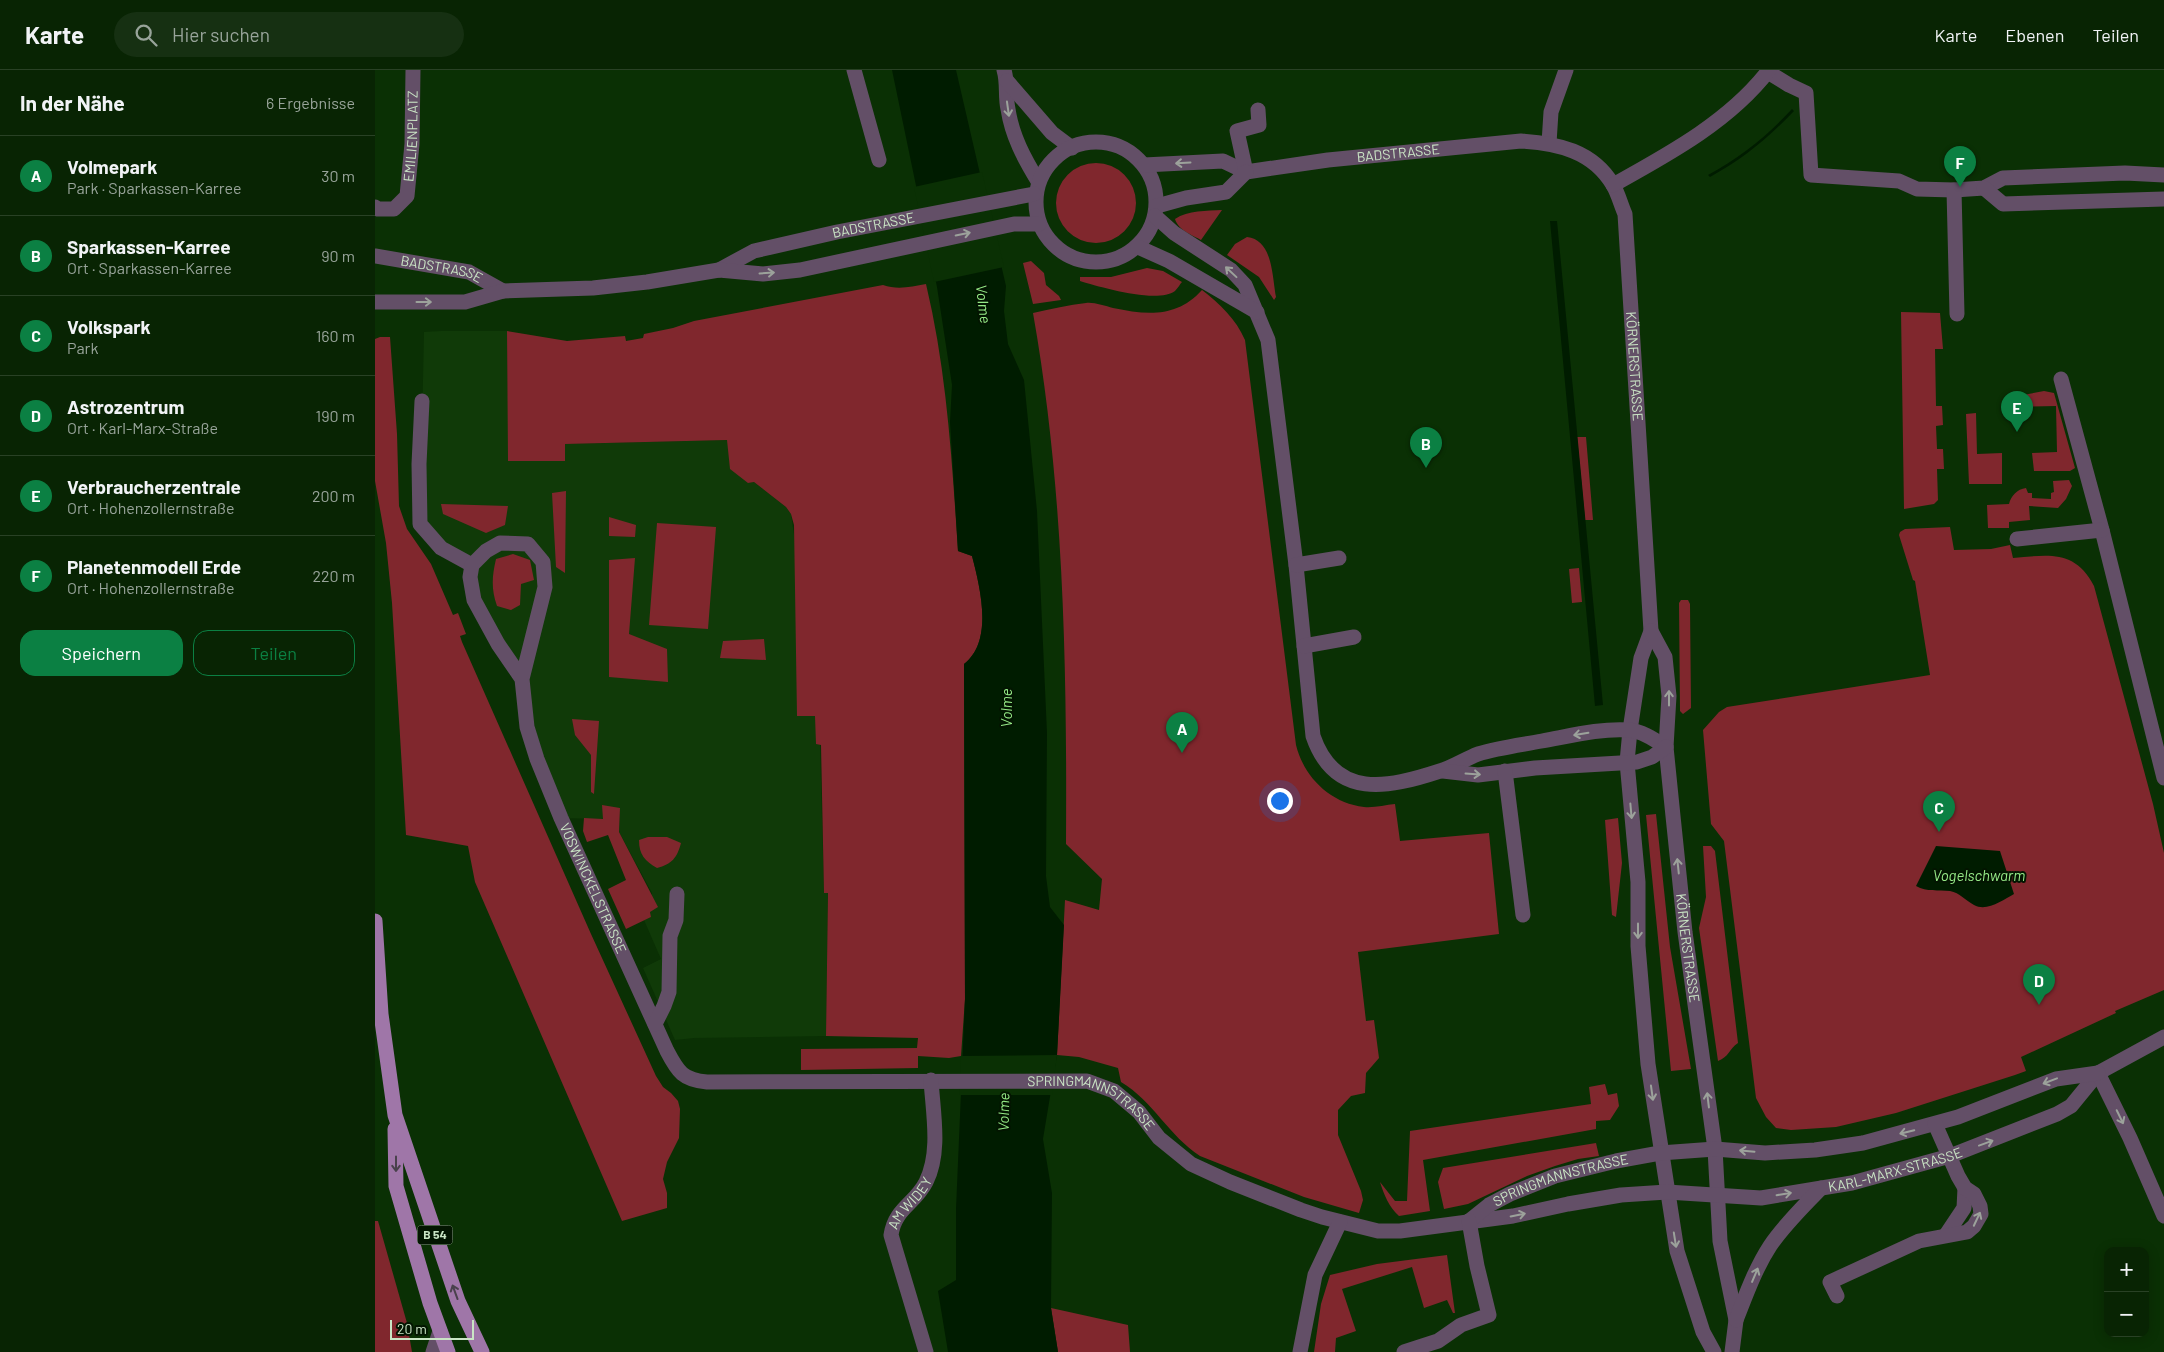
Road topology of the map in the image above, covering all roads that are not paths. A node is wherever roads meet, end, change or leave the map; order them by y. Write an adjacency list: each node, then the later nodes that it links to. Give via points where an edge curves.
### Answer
1 (413, 70): 18 (street, EMILIENPLATZ, via 412,144 407,196 394,209)
2 (854, 70): 9 (street)
3 (1566, 70): 7 (street, via 1551,112)
4 (1768, 71): 13 (street, via 1739,103 1710,125); 16 (street, via 1789,86 1807,93 1811,175 1899,181 1917,189)
5 (1006, 75): 8 (street, via 1052,133); 14 (street, one-way to 14, via 1007,107 1014,136)
6 (1258, 110): 11 (street, via 1259,125 1237,131)
7 (1549, 143): 11 (street, BADSTRASSE, via 1521,141 1447,147); 13 (street, KÖRNERSTRASSE, via 1583,156 1597,166)
8 (1072, 148): 10 (street, via 1105,142 1124,149); 14 (street, via 1049,164)
9 (879, 160)
10 (1144, 165): 11 (street, one-way to 10, via 1223,161); 19 (street, via 1154,185)
11 (1246, 172): 19 (street, via 1226,192 1186,198)
12 (2164, 175): 15 (street, via 2125,173 2003,178)
13 (1613, 185): 35 (street, KÖRNERSTRASSE, via 1625,214)
14 (1036, 187): 20 (street, via 1034,210); 23 (street, BADSTRASSE, via 1007,199 753,251)
15 (1984, 188): 16 (street); 17 (street, via 2003,204)
16 (1955, 190): 27 (street)
17 (2164, 200)
18 (375, 208)
19 (1156, 211): 21 (street); 26 (street, one-way to 19, via 1245,285 1231,270 1174,233)
20 (1039, 224): 21 (street, via 1054,245 1071,257 1092,262 1113,260); 23 (street, BADSTRASSE, one-way to 20, via 763,274 800,270 1014,224)
21 (1138, 247): 26 (street, via 1169,261)
22 (375, 256): 24 (street, BADSTRASSE, via 469,272)
23 (719, 270): 24 (street, BADSTRASSE, via 593,288)
24 (503, 290): 25 (street, BADSTRASSE, one-way to 24, via 465,302)
25 (375, 302)
26 (1257, 312): 34 (street, via 1268,340)
27 (1957, 314)
28 (2061, 379): 30 (street)
29 (423, 401): 33 (street, via 420,524 441,548)
30 (2102, 530): 31 (street); 44 (street)
31 (2017, 539)
32 (1339, 558): 34 (street)
33 (472, 564): 38 (street, VOSWINCKELSTRASSE, via 469,577 474,600); 38 (street, VOSWINCKELSTRASSE, via 486,550 500,543 527,544 543,562 545,587)
34 (1296, 565): 37 (street)
35 (1651, 631): 39 (street, KÖRNERSTRASSE, via 1641,658); 40 (street, KÖRNERSTRASSE, one-way to 35, via 1669,696 1665,657)
36 (1354, 637): 37 (street)
37 (1304, 646): 42 (street, via 1313,736 1319,753 1331,768 1346,779 1377,786)
38 (522, 679): 48 (street, VOSWINCKELSTRASSE, via 527,727 537,759)
39 (1629, 730): 40 (street, via 1647,735); 41 (street, KÖRNERSTRASSE); 42 (street, one-way to 42, via 1587,733 1478,754)
40 (1667, 747): 41 (street, via 1652,757); 55 (street, KÖRNERSTRASSE, one-way to 40, via 1685,932)
41 (1627, 762): 43 (street); 56 (street, KÖRNERSTRASSE, one-way to 56, via 1638,882 1638,946 1648,1064)
42 (1441, 771): 43 (street, one-way to 43, via 1478,775)
43 (1505, 771): 46 (street)
44 (2164, 778)
45 (677, 894): 48 (street, via 676,920 671,936 669,992)
46 (1523, 915)
47 (375, 921): 53 (main road, B 54, via 381,1014)
48 (655, 1024): 52 (street, VOSWINCKELSTRASSE, via 677,1069 688,1079)
49 (2164, 1037): 50 (street, KARL-MARX-STRASSE)
50 (2098, 1073): 54 (street, KARL-MARX-STRASSE, one-way to 54, via 2056,1078); 57 (street, KARL-MARX-STRASSE, one-way to 50, via 2057,1114 2071,1106); 61 (street, one-way to 61)
51 (931, 1080): 52 (street, SPRINGMANNSTRASSE); 63 (street, SPRINGMANNSTRASSE, via 1087,1080 1114,1091 1139,1112 1159,1138 1191,1164 1301,1210); 70 (street, AM WIDEY, via 934,1160 925,1184 893,1222 891,1235)
52 (696, 1081)
53 (395, 1115): 66 (main road, B 54, one-way to 66, via 396,1186); 69 (main road, B 54, one-way to 53, via 458,1301)
54 (1935, 1124): 55 (street, KARL-MARX-STRASSE, one-way to 55, via 1863,1143 1815,1150 1765,1153); 57 (street)
55 (1715, 1149): 56 (street); 60 (street, KÖRNERSTRASSE)
56 (1660, 1153): 59 (street, KÖRNERSTRASSE); 62 (street, SPRINGMANNSTRASSE, via 1555,1176 1510,1194)
57 (1950, 1156): 58 (street, KARL-MARX-STRASSE, via 1852,1183); 64 (street, via 1965,1188 1974,1194 1981,1206 1981,1214 1974,1226 1967,1232 1919,1241 1830,1282)
58 (1821, 1188): 60 (street, KARL-MARX-STRASSE, one-way to 58, via 1761,1198); 65 (street, one-way to 58, via 1770,1246)
59 (1667, 1192): 60 (street, KARL-MARX-STRASSE); 62 (street, SPRINGMANNSTRASSE, one-way to 59, via 1621,1195); 73 (street, KÖRNERSTRASSE, one-way to 73, via 1687,1287)
60 (1718, 1194): 65 (street, KÖRNERSTRASSE, via 1720,1241)
61 (2164, 1216)
62 (1469, 1221): 63 (street, SPRINGMANNSTRASSE, via 1400,1231 1378,1231); 72 (street, via 1489,1315 1461,1325 1438,1341)
63 (1340, 1222): 71 (street, via 1315,1275)
64 (1837, 1296)
65 (1736, 1320): 74 (street, KÖRNERSTRASSE)
66 (440, 1331): 67 (street); 68 (main road, B 54)
67 (433, 1352)
68 (448, 1352)
69 (482, 1352)
70 (926, 1352)
71 (1300, 1352)
72 (1404, 1352)
73 (1714, 1352)
74 (1732, 1352)

